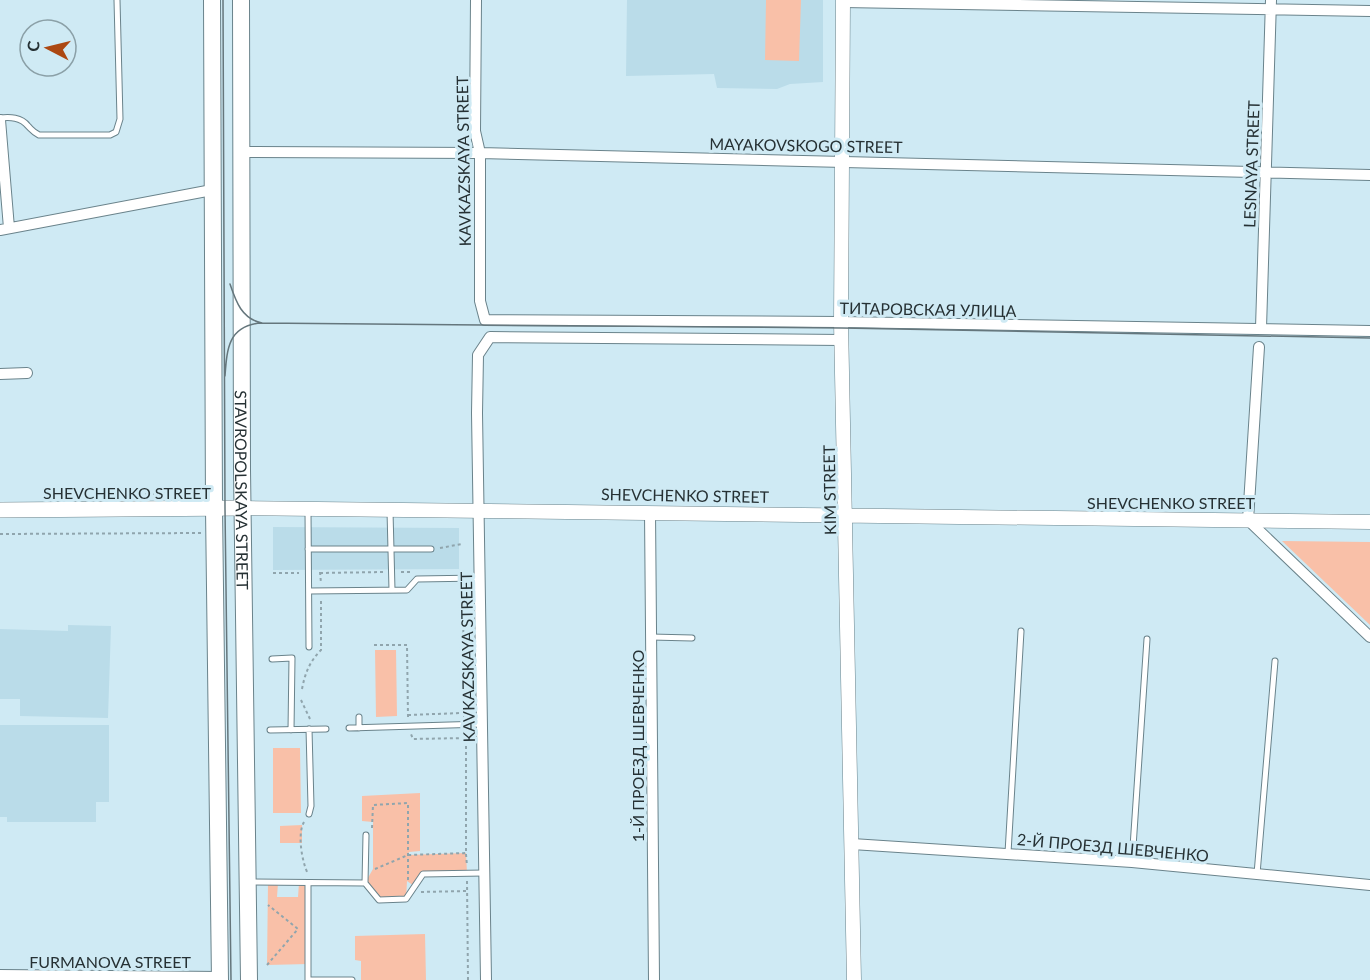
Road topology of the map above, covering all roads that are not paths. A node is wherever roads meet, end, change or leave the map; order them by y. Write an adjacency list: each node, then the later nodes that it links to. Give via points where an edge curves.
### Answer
1 (117, 0): 8 (lane, via 120,119 116,132 39,135 19,119)
2 (212, 0): 14 (main road, STAVROPOLSKAYA STREET)
3 (241, 0): 9 (main road, STAVROPOLSKAYA STREET)
4 (476, 0): 10 (street, KAVKAZSKAYA STREET, via 475,131)
5 (843, 1): 6 (street); 11 (street, KIM STREET)
6 (1271, 5): 7 (street); 12 (street, LESNAYA STREET)
7 (1370, 11)
8 (0, 119): 15 (street)
9 (242, 152): 10 (street, MAYAKOVSKOGO STREET); 25 (main road, STAVROPOLSKAYA STREET)
10 (480, 153): 11 (street, MAYAKOVSKOGO STREET); 16 (street, KAVKAZSKAYA STREET, via 480,301)
11 (842, 160): 12 (street, MAYAKOVSKOGO STREET); 17 (street, KIM STREET)
12 (1266, 172): 13 (street, MAYAKOVSKOGO STREET); 18 (street, LESNAYA STREET)
13 (1370, 175)
14 (213, 190): 15 (street); 26 (main road, STAVROPOLSKAYA STREET)
15 (5, 229)
16 (485, 320): 17 (street, ТИТАРОВСКАЯ УЛИЦА)
17 (841, 322): 18 (street, ТИТАРОВСКАЯ УЛИЦА); 21 (street, KIM STREET)
18 (1261, 328): 19 (street, ТИТАРОВСКАЯ УЛИЦА)
19 (1370, 331)
20 (490, 337): 21 (street, ТИТАРОВСКАЯ УЛИЦА); 30 (street, KAVKAZSKAYA STREET, via 478,356)
21 (842, 340): 32 (street, KIM STREET)
22 (1259, 347): 33 (street)
23 (27, 373): 24 (street)
24 (0, 374)
25 (243, 508): 26 (main road, SHEVCHENKO STREET); 27 (street, SHEVCHENKO STREET); 64 (main road, STAVROPOLSKAYA STREET)
26 (214, 509): 28 (main road, SHEVCHENKO STREET); 69 (main road, STAVROPOLSKAYA STREET)
27 (308, 509): 29 (street, SHEVCHENKO STREET); 35 (lane)
28 (0, 510)
29 (390, 511): 30 (street, SHEVCHENKO STREET); 36 (lane)
30 (480, 511): 31 (street, SHEVCHENKO STREET); 38 (street, KAVKAZSKAYA STREET)
31 (650, 512): 32 (street, SHEVCHENKO STREET); 42 (street, 1-Й ПРОЕЗД ШЕВЧЕНКО)
32 (846, 517): 33 (street, SHEVCHENKO STREET); 59 (street, KIM STREET)
33 (1248, 520): 34 (street, SHEVCHENKO STREET); 43 (street)
34 (1370, 522)
35 (308, 549): 36 (lane); 40 (lane)
36 (391, 549): 37 (lane); 39 (lane)
37 (431, 549)
38 (481, 578): 39 (lane, via 417,579 407,590); 50 (street, KAVKAZSKAYA STREET)
39 (392, 590): 40 (lane)
40 (309, 591): 46 (lane)
41 (1021, 631): 60 (lane)
42 (651, 637): 44 (lane); 74 (street, 1-Й ПРОЕЗД ШЕВЧЕНКО)
43 (1370, 637)
44 (692, 638)
45 (1147, 639): 61 (lane)
46 (309, 647)
47 (272, 659): 56 (lane, via 292,658)
48 (1275, 661): 63 (lane)
49 (359, 717): 52 (lane)
50 (483, 724): 52 (lane); 62 (street, KAVKAZSKAYA STREET)
51 (349, 728): 52 (lane)
52 (360, 728)
53 (309, 729): 54 (lane); 56 (lane); 57 (lane)
54 (326, 729)
55 (270, 730): 56 (lane)
56 (291, 730)
57 (309, 814)
58 (369, 834): 66 (lane)
59 (852, 844): 60 (street, 2-Й ПРОЕЗД ШЕВЧЕНКО); 75 (street, KIM STREET)
60 (1008, 853): 61 (street, 2-Й ПРОЕЗД ШЕВЧЕНКО)
61 (1132, 862): 63 (street, 2-Й ПРОЕЗД ШЕВЧЕНКО)
62 (484, 873): 66 (lane, via 423,874 406,899 379,900); 73 (street, KAVKAZSKAYA STREET)
63 (1257, 874): 67 (street, 2-Й ПРОЕЗД ШЕВЧЕНКО)
64 (248, 882): 65 (lane); 70 (main road, STAVROPOLSKAYA STREET)
65 (310, 883): 66 (lane); 71 (lane)
66 (365, 883)
67 (1370, 885)
68 (0, 975): 69 (street, FURMANOVA STREET)
69 (220, 979)
70 (249, 980)
71 (309, 980): 72 (lane)
72 (352, 980)
73 (486, 980)
74 (654, 980)
75 (854, 980)

